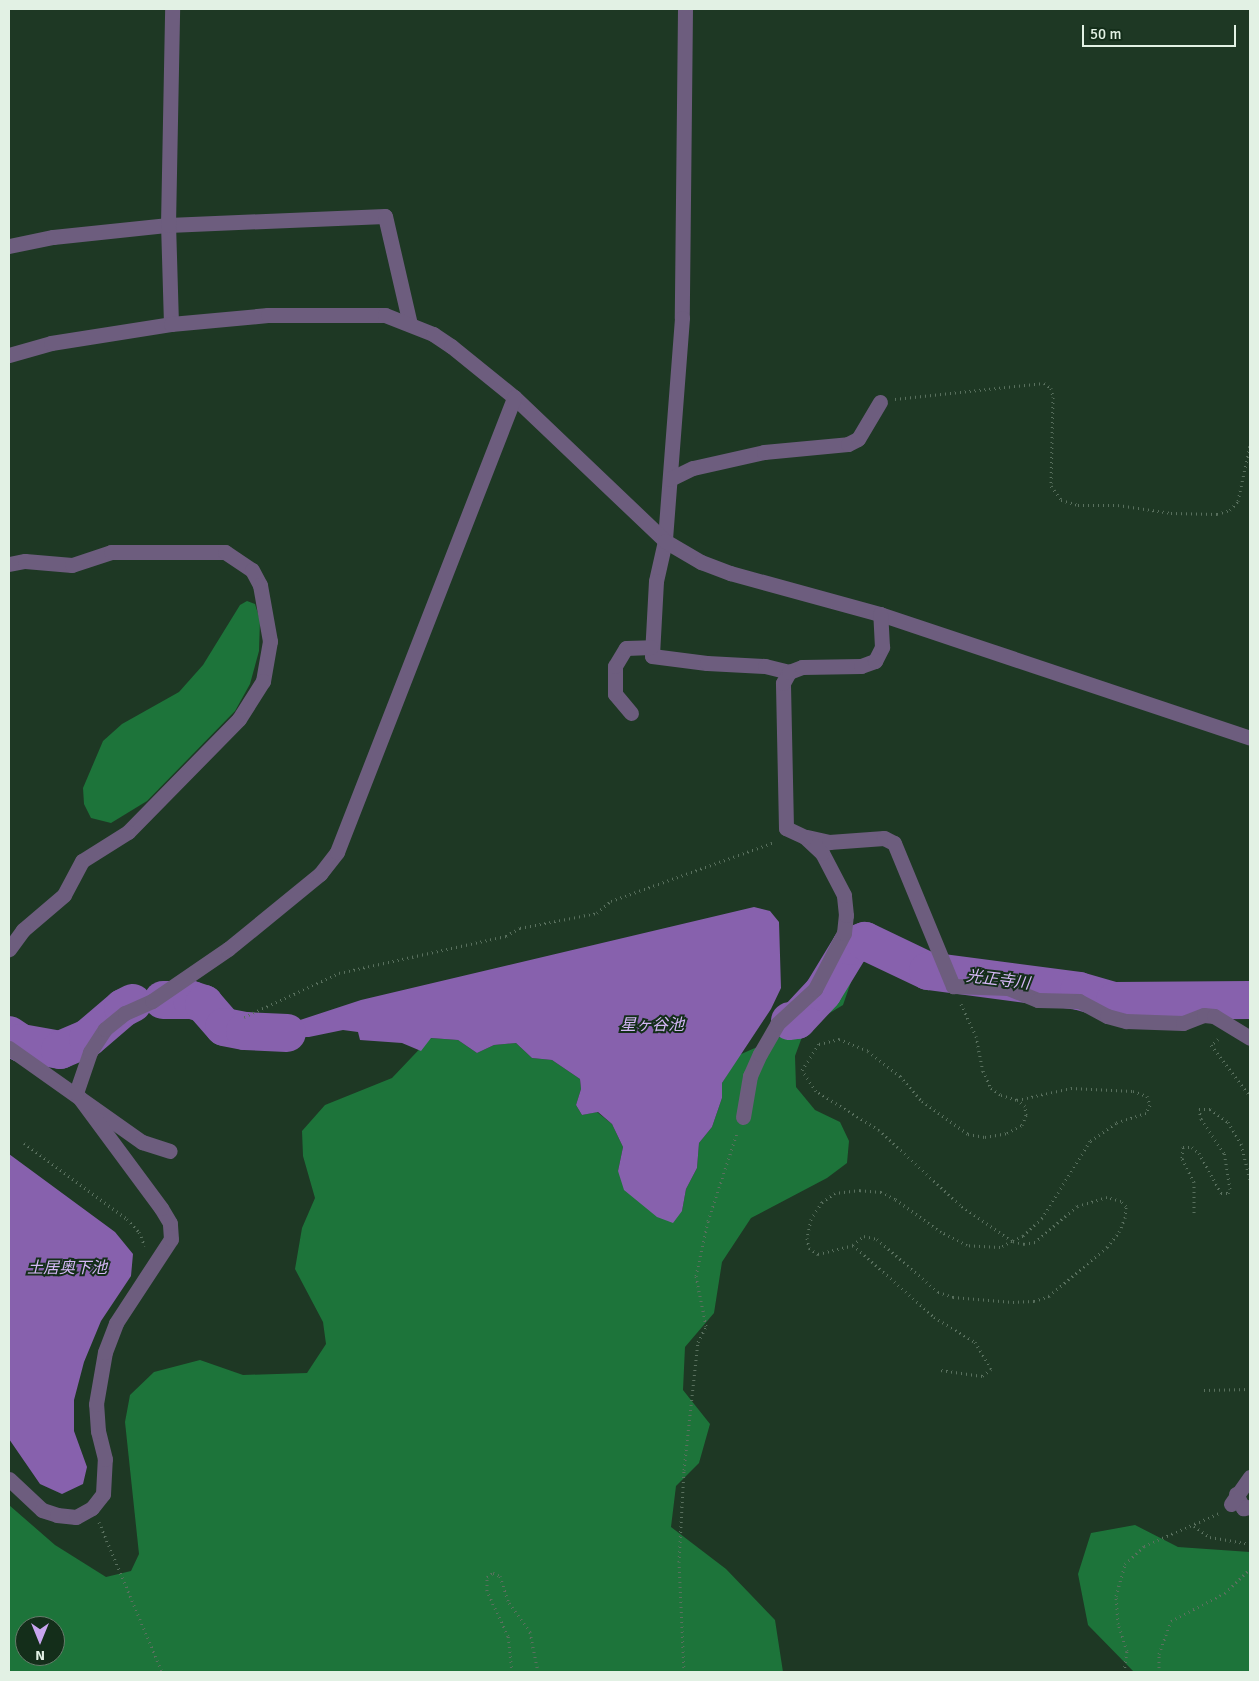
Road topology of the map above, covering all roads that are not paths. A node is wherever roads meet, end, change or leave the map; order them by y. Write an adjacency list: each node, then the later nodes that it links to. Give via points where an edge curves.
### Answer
1 (172, 9): 3 (street)
2 (685, 9): 10 (street, via 682,318)
3 (168, 225): 4 (street, via 53,237); 5 (street); 6 (street, via 385,216)
4 (9, 246)
5 (170, 324): 6 (street, via 268,315 355,312 385,315); 7 (street, via 51,343)
6 (410, 324): 8 (street, via 452,346)
7 (9, 355)
8 (514, 397): 11 (street); 22 (street, via 337,852 320,874 228,950 152,1001 125,1013 105,1029 90,1052)
9 (880, 402): 10 (street, via 858,439 848,444 764,452 693,468)
10 (670, 479): 11 (street)
11 (665, 542): 13 (street, via 730,573); 14 (street, via 656,581)
12 (9, 564): 19 (street, via 24,561 72,565 111,552 225,552 252,570 260,584 270,641 263,681 239,719 128,832 82,861 64,895 22,930)
13 (880, 614): 15 (street, via 882,647 875,661 861,666 802,667); 17 (street)
14 (650, 647): 15 (street, via 652,656 707,664 765,666); 16 (street, via 626,648 615,666 615,694)
15 (789, 672): 18 (street, via 783,683 785,820 790,832)
16 (631, 713)
17 (1250, 738)
18 (805, 837): 20 (street, via 828,842 884,838 894,843 953,986 1008,988 1038,1000 1080,1001 1108,1016 1126,1021 1183,1023 1204,1015 1214,1016); 23 (street, via 822,853 844,895 844,933 815,989 777,1024 760,1054 750,1076)
19 (9, 949)
20 (1250, 1038)
21 (9, 1048): 22 (street)
22 (76, 1093): 24 (street, via 142,1142); 26 (street, via 161,1208 170,1223 171,1239 116,1323 105,1352 96,1404 106,1476 103,1494 92,1508 76,1517 42,1510)
23 (743, 1117)
24 (170, 1151)
25 (1250, 1477): 27 (street, via 1234,1499 1244,1508)
26 (9, 1479)
27 (1250, 1507)

